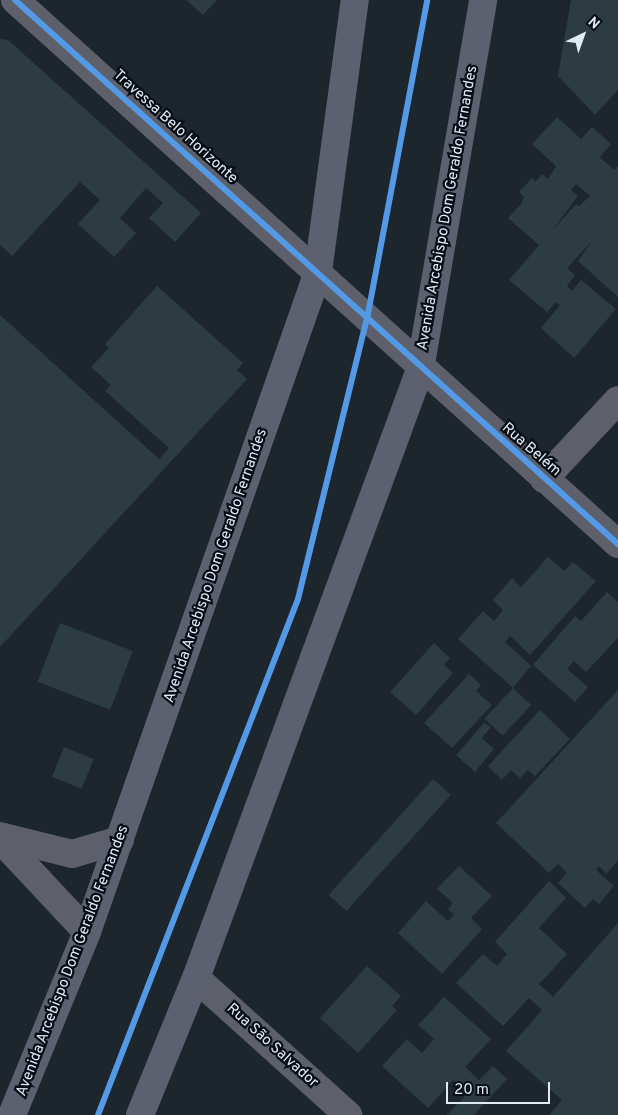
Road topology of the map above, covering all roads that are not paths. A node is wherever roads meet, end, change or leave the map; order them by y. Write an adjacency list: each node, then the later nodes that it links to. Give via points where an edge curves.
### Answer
1 (15, 0): 4 (street, Travessa Belo Horizonte)
2 (355, 0): 4 (main road, Avenida Arcebispo Dom Geraldo Fernandes)
3 (483, 0): 5 (main road, Avenida Arcebispo Dom Geraldo Fernandes)
4 (318, 272): 5 (street, Rua Belém); 10 (main road, Avenida Arcebispo Dom Geraldo Fernandes)
5 (420, 370): 7 (street, Rua Belém); 12 (main road, Avenida Arcebispo Dom Geraldo Fernandes)
6 (618, 400): 7 (street)
7 (544, 479): 8 (street, Rua Belém)
8 (618, 544)
9 (0, 838): 10 (street, via 72,854); 11 (street)
10 (120, 840): 11 (main road, Avenida Arcebispo Dom Geraldo Fernandes)
11 (88, 932): 13 (main road, Avenida Arcebispo Dom Geraldo Fernandes)
12 (196, 978): 14 (main road, Avenida Arcebispo Dom Geraldo Fernandes); 15 (street, Rua São Salvador)
13 (12, 1115)
14 (140, 1115)
15 (348, 1115)

